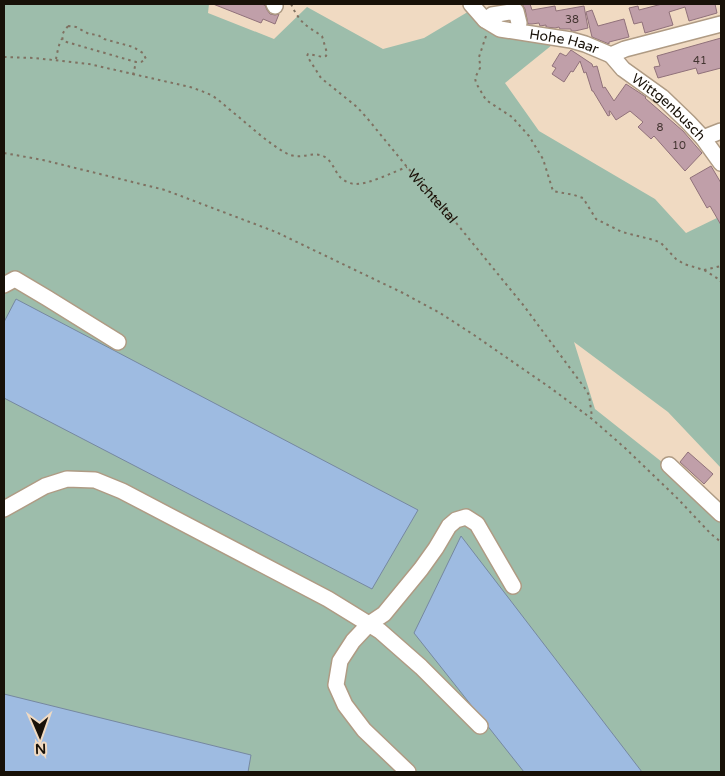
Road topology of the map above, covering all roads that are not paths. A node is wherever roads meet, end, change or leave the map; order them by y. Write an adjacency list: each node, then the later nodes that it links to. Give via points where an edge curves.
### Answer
1 (471, 4): 2 (street)
2 (488, 22): 3 (street, via 492,15 516,11); 5 (street, Hohe Haar, via 507,31 571,40)
3 (519, 23)
4 (721, 24): 5 (street, Hohe Haar)
5 (611, 55): 7 (street, Wittgenbusch, via 623,69 662,97)
6 (721, 131): 7 (street)
7 (703, 138): 8 (street, Wittgenbusch)
8 (721, 164)
9 (4, 285): 10 (street, via 14,279)
10 (118, 342)
11 (669, 465): 13 (street)
12 (4, 509): 15 (street, via 45,486 67,479 95,480 131,496)
13 (721, 514)
14 (513, 586): 15 (street, via 477,524 466,517 449,526 431,555 384,614)
15 (369, 624): 16 (street, via 421,667); 17 (street, via 353,640 340,661 336,685 345,705 364,730)
16 (480, 726)
17 (408, 772)

